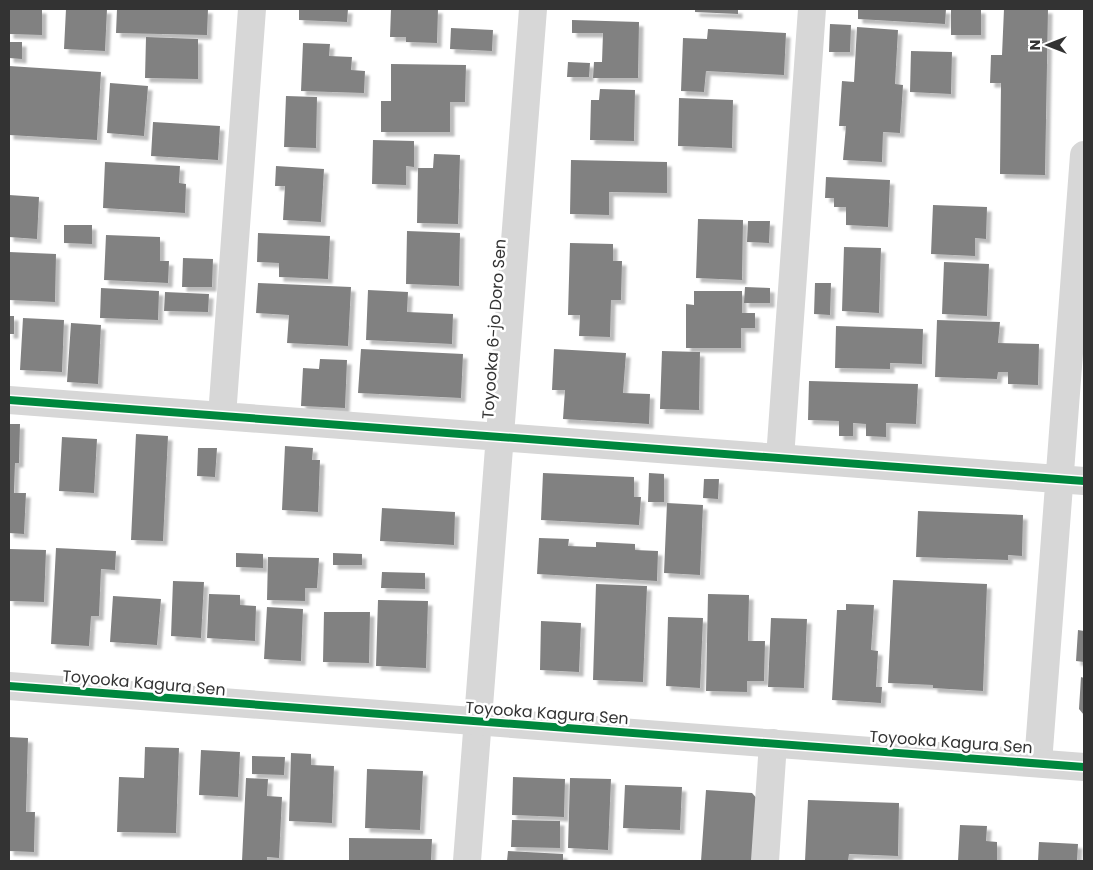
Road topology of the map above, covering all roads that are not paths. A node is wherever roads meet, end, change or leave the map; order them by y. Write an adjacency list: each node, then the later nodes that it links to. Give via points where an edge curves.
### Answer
1 (252, 9): 6 (street)
2 (533, 9): 7 (street, Toyooka 6-jo Doro Sen)
3 (812, 9): 8 (street)
4 (1084, 155): 9 (street)
5 (9, 400): 6 (street)
6 (222, 416): 7 (street)
7 (500, 438): 8 (street); 11 (street, Toyooka 6-jo Doro Sen)
8 (780, 458): 9 (street)
9 (1072, 480): 13 (street)
10 (9, 686): 11 (street, Toyooka Kagura Sen)
11 (478, 723): 12 (street, Toyooka Kagura Sen); 15 (street, Toyooka 6-jo Doro Sen)
12 (773, 743): 13 (street, Toyooka Kagura Sen); 16 (street)
13 (1038, 763): 14 (street, Toyooka Kagura Sen)
14 (1084, 767)
15 (467, 861)
16 (765, 861)

